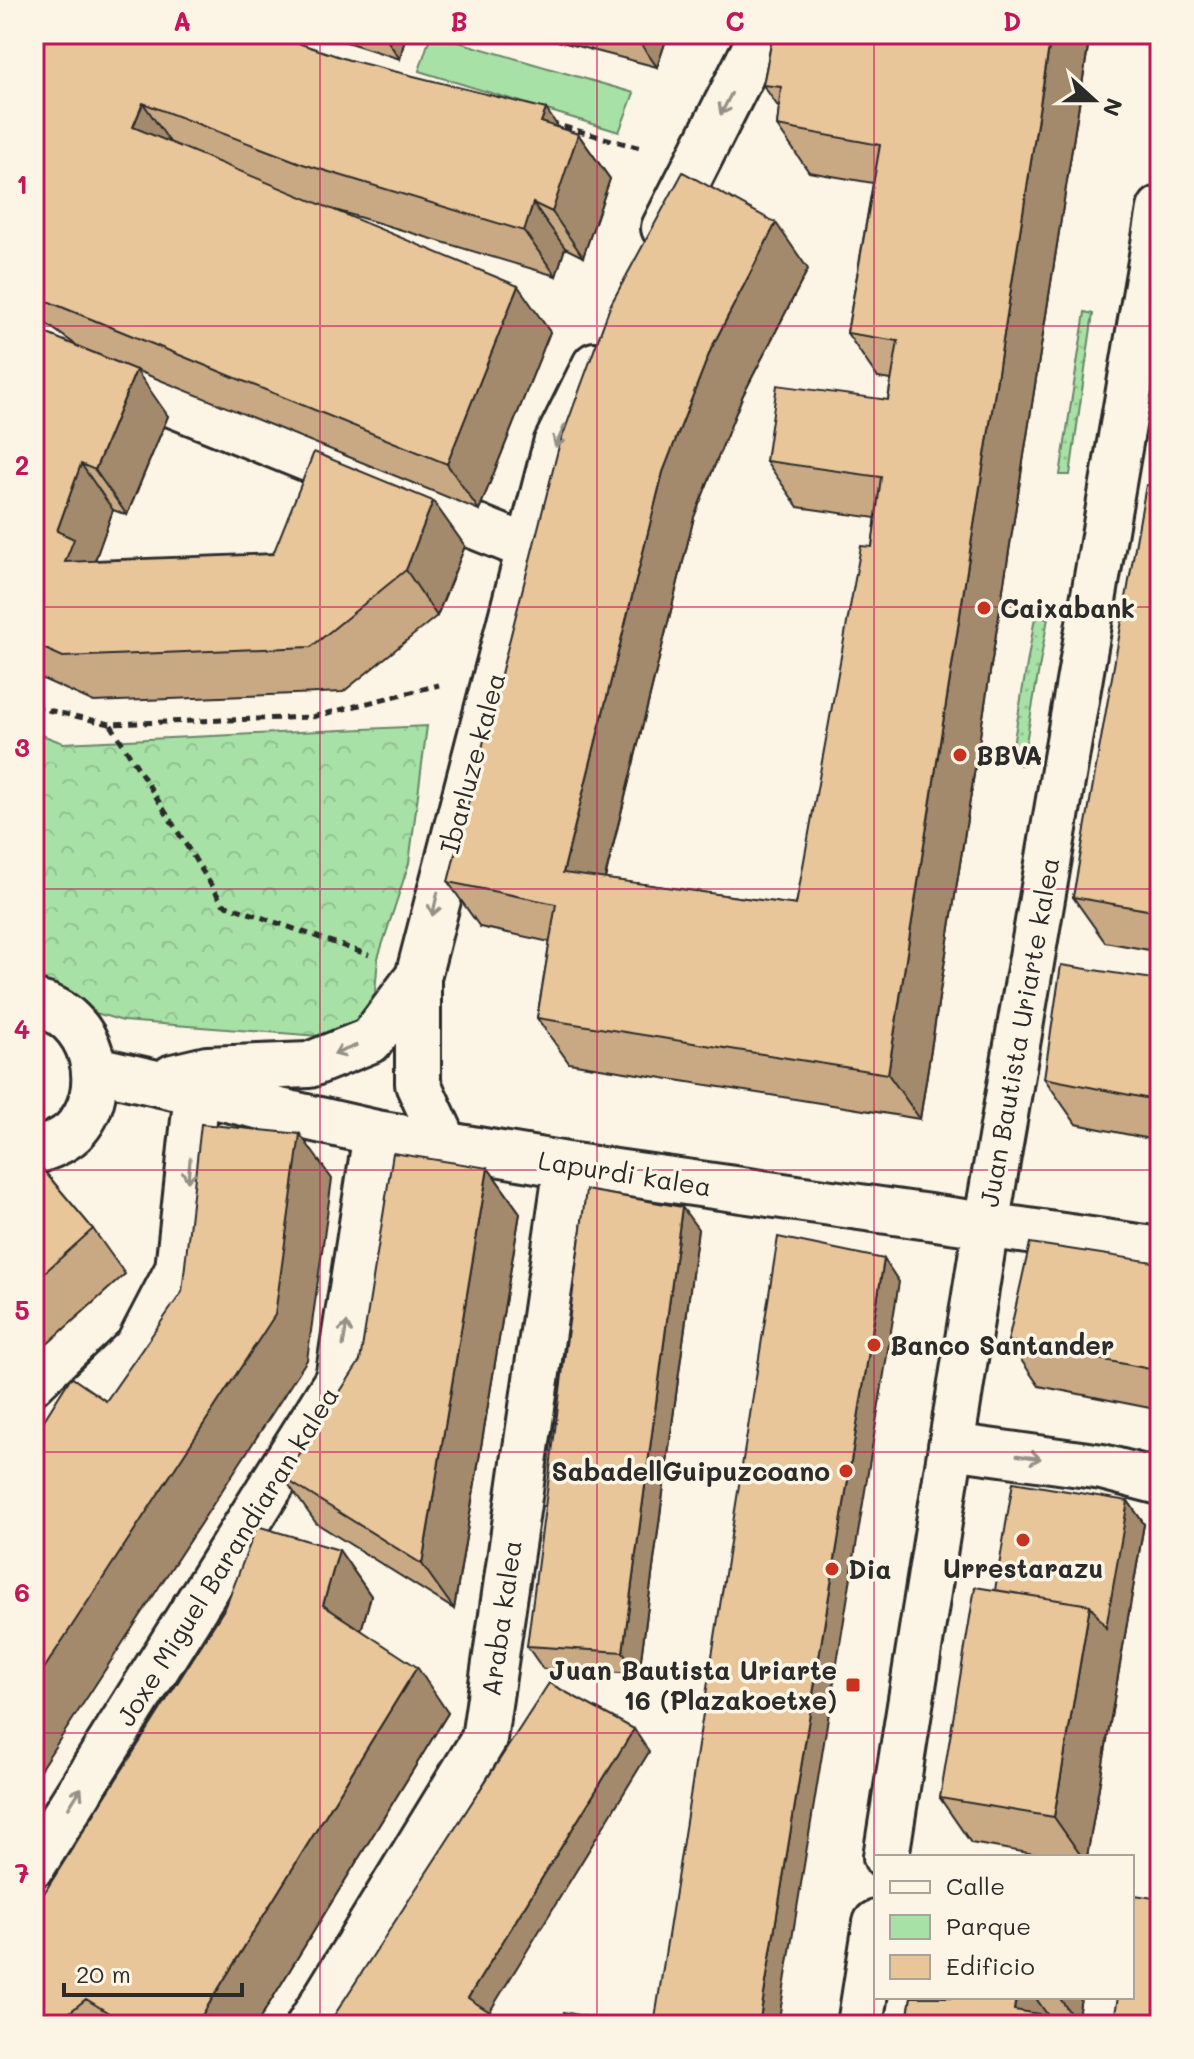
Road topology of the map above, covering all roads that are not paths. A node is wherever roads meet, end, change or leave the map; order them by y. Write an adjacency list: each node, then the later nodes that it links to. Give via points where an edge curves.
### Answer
1 (762, 34): 3 (street, one-way to 3)
2 (1160, 209): 8 (street, Juan Bautista Uriarte kalea)
3 (648, 260)
4 (613, 328): 6 (street, Ibarluze kalea, one-way to 6, via 556,444)
5 (34, 340): 6 (street, via 55,357)
6 (529, 548): 7 (street, Ibarluze kalea, one-way to 7)
7 (418, 977): 12 (street, Ibarluze kalea, one-way to 12, via 371,1040 309,1065 207,1069); 15 (street, Ibarluze kalea, via 418,1084)
8 (1028, 978): 9 (street); 18 (street, Juan Bautista Uriarte kalea)
9 (1073, 986)
10 (34, 1003): 11 (street, via 62,1014 79,1029)
11 (95, 1069): 12 (street, Lapurdi kalea); 16 (street, via 94,1092 73,1132)
12 (153, 1082): 13 (street, Lapurdi kalea)
13 (197, 1092): 14 (street, Lapurdi kalea); 20 (street, one-way to 20, via 178,1269 138,1346)
14 (376, 1133): 15 (street, Lapurdi kalea); 24 (street, Joxe Miguel Barandiaran kalea, one-way to 14, via 338,1379)
15 (445, 1143): 17 (street, Lapurdi kalea)
16 (34, 1152)
17 (567, 1165): 18 (street, Lapurdi kalea); 26 (street, Araba kalea, via 484,1739)
18 (986, 1226): 19 (street, Lapurdi kalea); 21 (street, Juan Bautista Uriarte kalea)
19 (1160, 1250)
20 (34, 1445)
21 (951, 1446): 22 (street, one-way to 22, via 1102,1467); 23 (street, Juan Bautista Uriarte kalea)
22 (1160, 1482)
23 (886, 1855)
24 (34, 1864)
25 (874, 1936): 27 (street)
26 (309, 2025)
27 (860, 2025)

